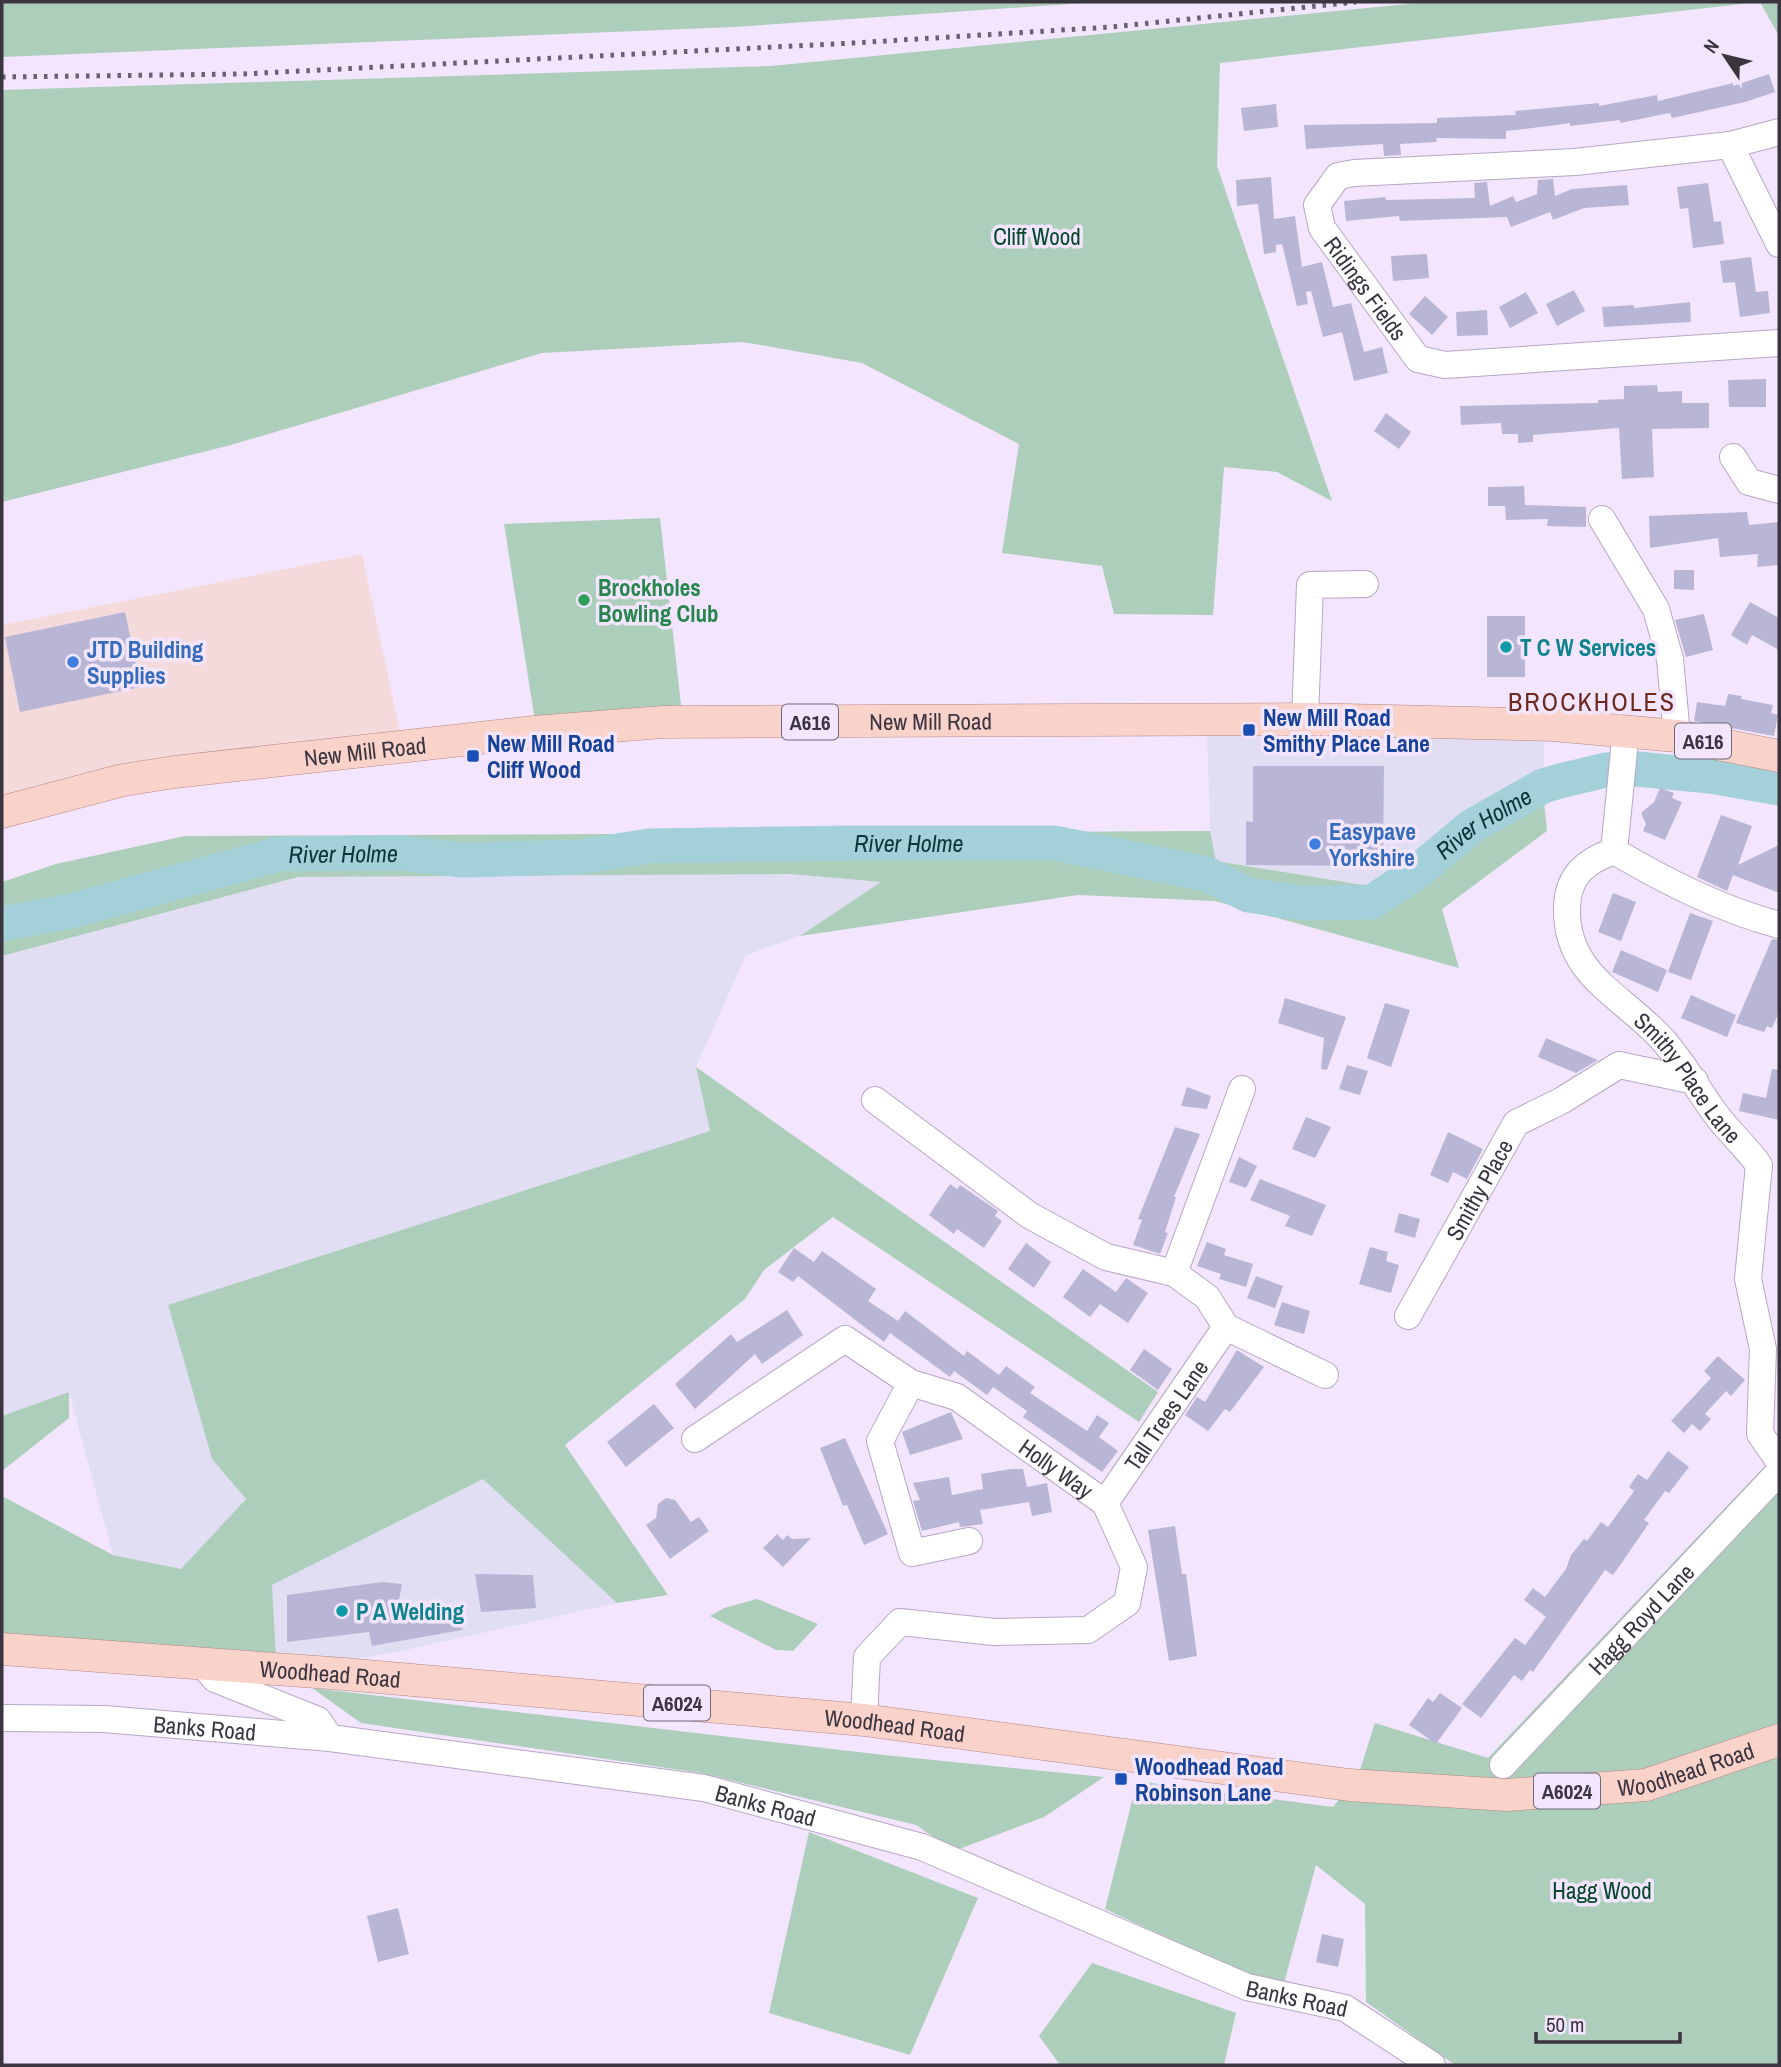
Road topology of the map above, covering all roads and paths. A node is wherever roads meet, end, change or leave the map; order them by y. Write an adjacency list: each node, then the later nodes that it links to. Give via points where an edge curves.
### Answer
1 (1779, 132): 2 (street, Ridings Fields)
2 (1730, 145): 3 (street); 4 (street, Ridings Fields, via 1575,162 1354,173 1338,176 1317,205 1322,228 1418,359 1445,365)
3 (1779, 244)
4 (1779, 343)
5 (1732, 457): 6 (street, via 1749,482)
6 (1779, 490)
7 (1602, 519): 10 (street, via 1656,609 1670,659)
8 (1365, 584): 9 (street, via 1310,585)
9 (1305, 719): 11 (main road, New Mill Road / A616, via 1553,725); 13 (main road, New Mill Road / A616, via 663,722 175,772 123,780)
10 (1677, 736): 11 (main road, New Mill Road / A616); 12 (main road, New Mill Road / A616)
11 (1624, 741): 14 (street)
12 (1779, 756)
13 (2, 812)
14 (1614, 851): 15 (street, via 1693,894); 16 (street, Smithy Place Lane, via 1593,859 1575,875 1567,895 1572,948 1591,973 1661,1038)
15 (1779, 925)
16 (1695, 1081): 20 (street, Smithy Place, via 1619,1065 1516,1123); 25 (street, Smithy Place Lane, via 1719,1119 1759,1164 1748,1279 1763,1349 1760,1434)
17 (1242, 1089): 19 (street)
18 (875, 1100): 19 (street, via 1029,1215 1107,1257)
19 (1174, 1273): 21 (street, via 1207,1297)
20 (1408, 1316)
21 (1226, 1327): 22 (street); 27 (street, Tall Trees Lane)
22 (1325, 1375)
23 (911, 1382): 24 (street, Holly Way, via 845,1339); 27 (street, Holly Way, via 957,1397); 28 (street, via 880,1441 912,1553)
24 (695, 1439)
25 (1779, 1461)
26 (1779, 1472): 35 (street, Hagg Royd Lane)
27 (1105, 1503): 32 (street, Holly Way, via 1134,1567 1126,1603 1088,1630 994,1633 900,1622 867,1657)
28 (969, 1541)
29 (2, 1648): 30 (main road, Woodhead Road / A6024)
30 (202, 1664): 32 (main road, Woodhead Road / A6024); 33 (street, via 215,1679 318,1720)
31 (2, 1718): 33 (street, Banks Road)
32 (864, 1720): 34 (main road, Woodhead Road / A6024, via 1349,1785 1507,1795 1646,1785)
33 (330, 1738): 36 (street, Banks Road, via 704,1788 922,1847 1247,1987 1345,2008)
34 (1779, 1741)
35 (1503, 1765)
36 (1432, 2065)

